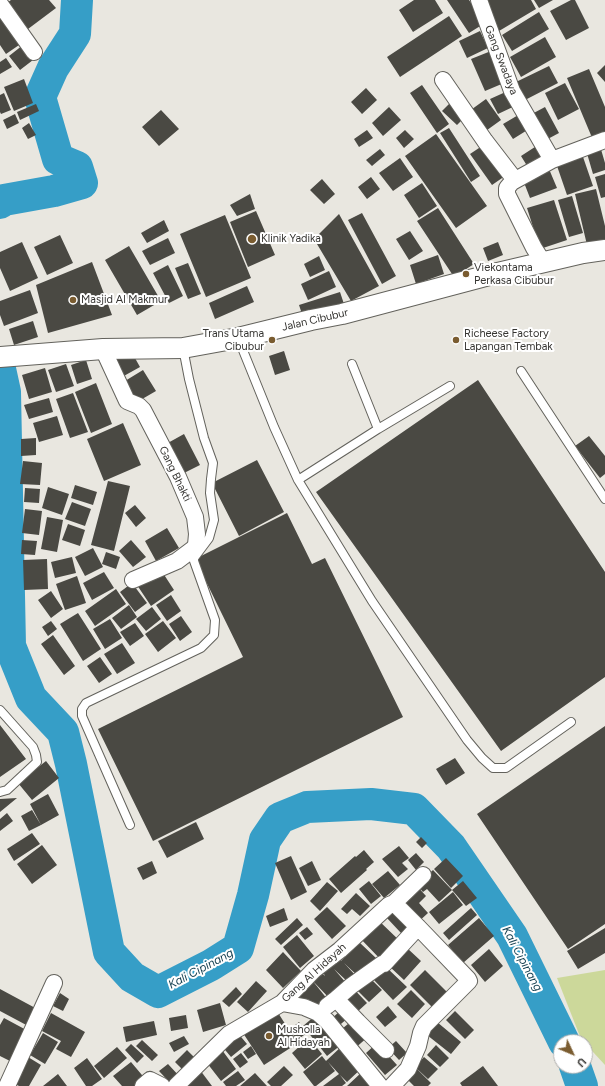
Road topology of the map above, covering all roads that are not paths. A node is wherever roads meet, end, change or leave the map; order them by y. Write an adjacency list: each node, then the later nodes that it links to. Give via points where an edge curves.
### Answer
1 (479, 0): 6 (street, Gang Swadaya, via 512,91)
2 (0, 4): 3 (street)
3 (34, 52)
4 (443, 80): 7 (street)
5 (605, 140): 6 (street)
6 (552, 160): 7 (street)
7 (514, 180): 9 (street, via 507,188 506,194)
8 (605, 250): 9 (street, Jalan Cibubur)
9 (543, 262): 10 (street, Jalan Cibubur)
10 (238, 338): 11 (street, Jalan Cibubur); 18 (lane)
11 (183, 348): 12 (street, Jalan Cibubur); 24 (lane, via 204,438 213,463 210,493 214,520 210,538 194,561 215,620 214,635 201,648 86,703 82,709 82,716)
12 (103, 349): 13 (street, Jalan Cibubur); 20 (street, Gang Bhakti, via 127,401 142,410 178,477 195,517 197,534 193,549 178,560)
13 (0, 357)
14 (352, 364): 17 (lane)
15 (521, 371): 19 (lane)
16 (450, 386): 17 (lane)
17 (378, 429): 18 (lane)
18 (298, 480): 22 (lane, via 372,601 467,740 491,767 506,768)
19 (605, 499)
20 (133, 580)
21 (0, 710): 23 (lane, via 33,748 37,762 6,790)
22 (571, 722)
23 (0, 792)
24 (130, 824)
25 (423, 875): 26 (street, Gang Al Hidayah)
26 (394, 903): 27 (street); 30 (street, Gang Al Hidayah, via 314,970)
27 (418, 927): 29 (street, via 384,964); 38 (street, via 468,979 468,982 424,1026 408,1069)
28 (54, 983): 33 (street)
29 (336, 999): 31 (street); 32 (street)
30 (282, 1002): 31 (street); 36 (street, Gang Al Hidayah, via 229,1034)
31 (318, 1013): 37 (street)
32 (386, 1050)
33 (7, 1086)
34 (143, 1086): 35 (street, via 150,1080)
35 (162, 1086)
36 (176, 1086)
37 (380, 1086)
38 (392, 1086)

